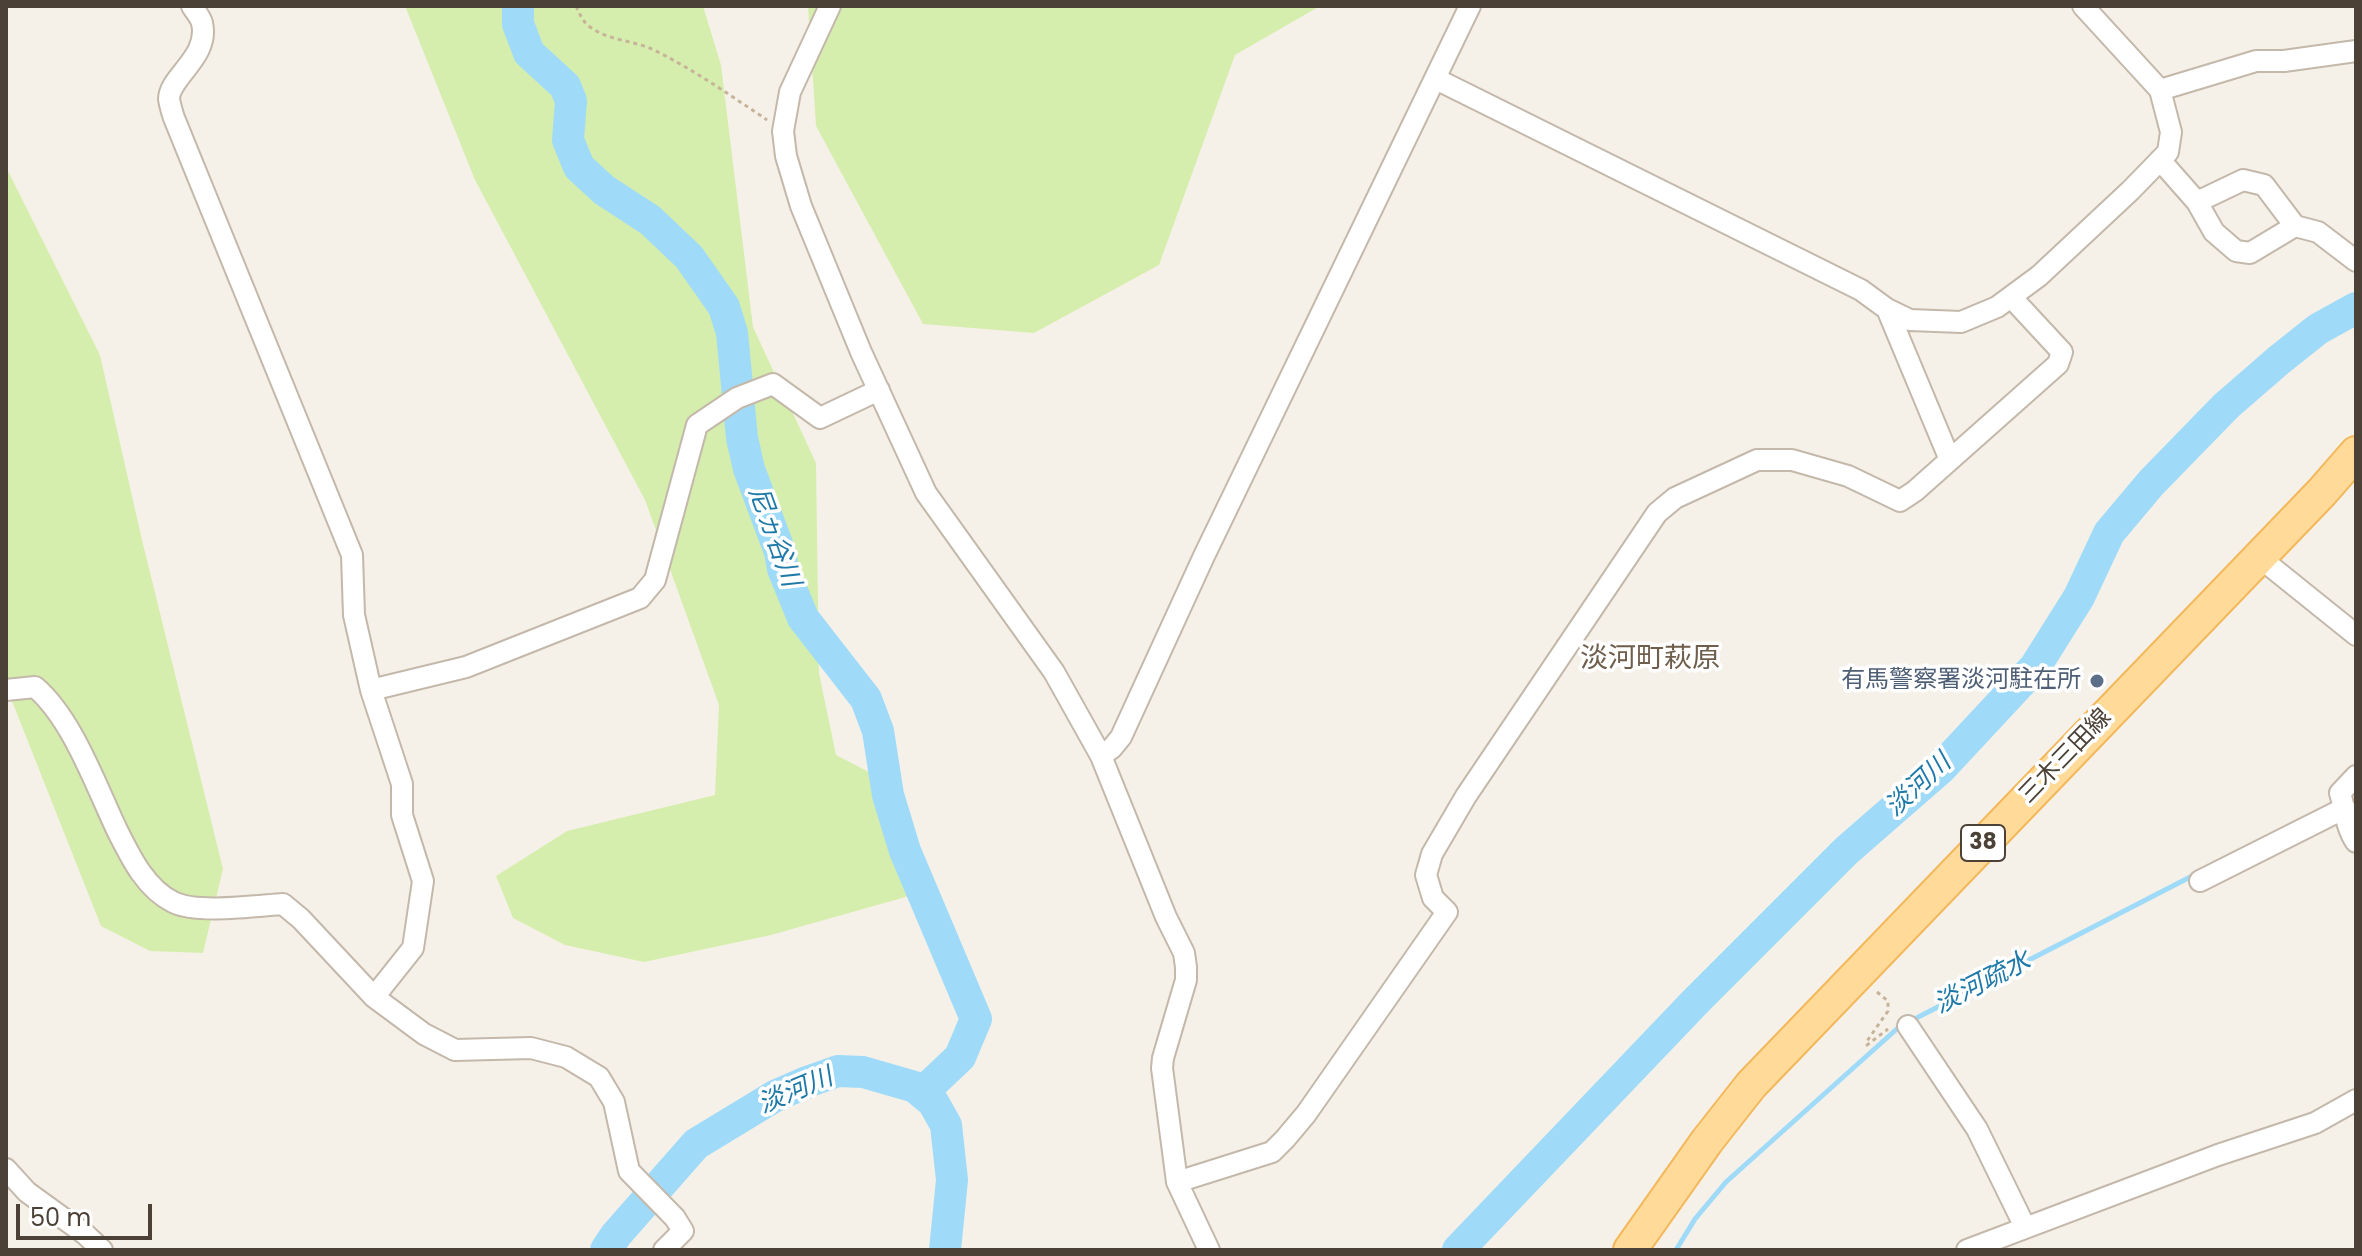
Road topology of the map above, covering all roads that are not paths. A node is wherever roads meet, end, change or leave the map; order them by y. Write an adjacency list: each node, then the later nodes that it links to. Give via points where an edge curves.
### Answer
1 (192, 6): 20 (street, via 202,24 201,38 195,59 169,96 174,118 352,555 354,615)
2 (830, 6): 14 (street, via 790,92 783,131 786,156 801,206)
3 (1470, 6): 6 (street)
4 (2083, 6): 7 (street)
5 (2356, 51): 7 (street, via 2256,61)
6 (1436, 79): 13 (street, via 1861,290); 21 (street, via 1121,737)
7 (2160, 90): 8 (street, via 2171,132 2168,152)
8 (2160, 160): 9 (street); 12 (street)
9 (2197, 202): 10 (street, via 2243,180 2264,185); 10 (street, via 2214,232 2236,251 2250,253)
10 (2295, 226): 11 (street, via 2318,232)
11 (2356, 261)
12 (2011, 297): 13 (street, via 1961,322 1910,320); 16 (street, via 2062,352 2058,364)
13 (1887, 309): 16 (street)
14 (879, 390): 20 (street, via 820,418 773,384 737,398 697,425 655,580 640,598 466,667); 21 (street, via 926,493 1054,672)
15 (2356, 453): 17 (main road, 三木三田線 / 38)
16 (1950, 460): 30 (street, via 1900,501 1848,476 1792,460 1757,460 1675,498 1657,513 1432,854 1426,875 1433,898 1447,912 1306,1114 1272,1152)
17 (2259, 557): 18 (street); 35 (main road, 三木三田線 / 38, via 1751,1085)
18 (2356, 635)
19 (6, 690): 26 (street, via 35,687 51,701 133,863 150,884 173,902 195,909 283,904)
20 (371, 690): 26 (street, via 402,784 402,815 423,881 413,948)
21 (1101, 756): 30 (street, via 1185,959 1186,980 1162,1068)
22 (2356, 776): 23 (street, via 2343,788)
23 (2343, 802): 24 (street); 25 (street)
24 (2356, 842)
25 (2200, 881)
26 (374, 997): 33 (street, via 455,1050 531,1048 566,1057 599,1077 614,1102 629,1171 683,1231)
27 (1900, 1026): 31 (street, via 1977,1129)
28 (2356, 1100): 31 (street, via 2315,1123)
29 (6, 1169): 32 (street, via 27,1192)
30 (1177, 1182): 34 (street)
31 (2020, 1217): 36 (street)
32 (102, 1250)
33 (664, 1250)
34 (1209, 1250)
35 (1630, 1250)
36 (1967, 1250)

